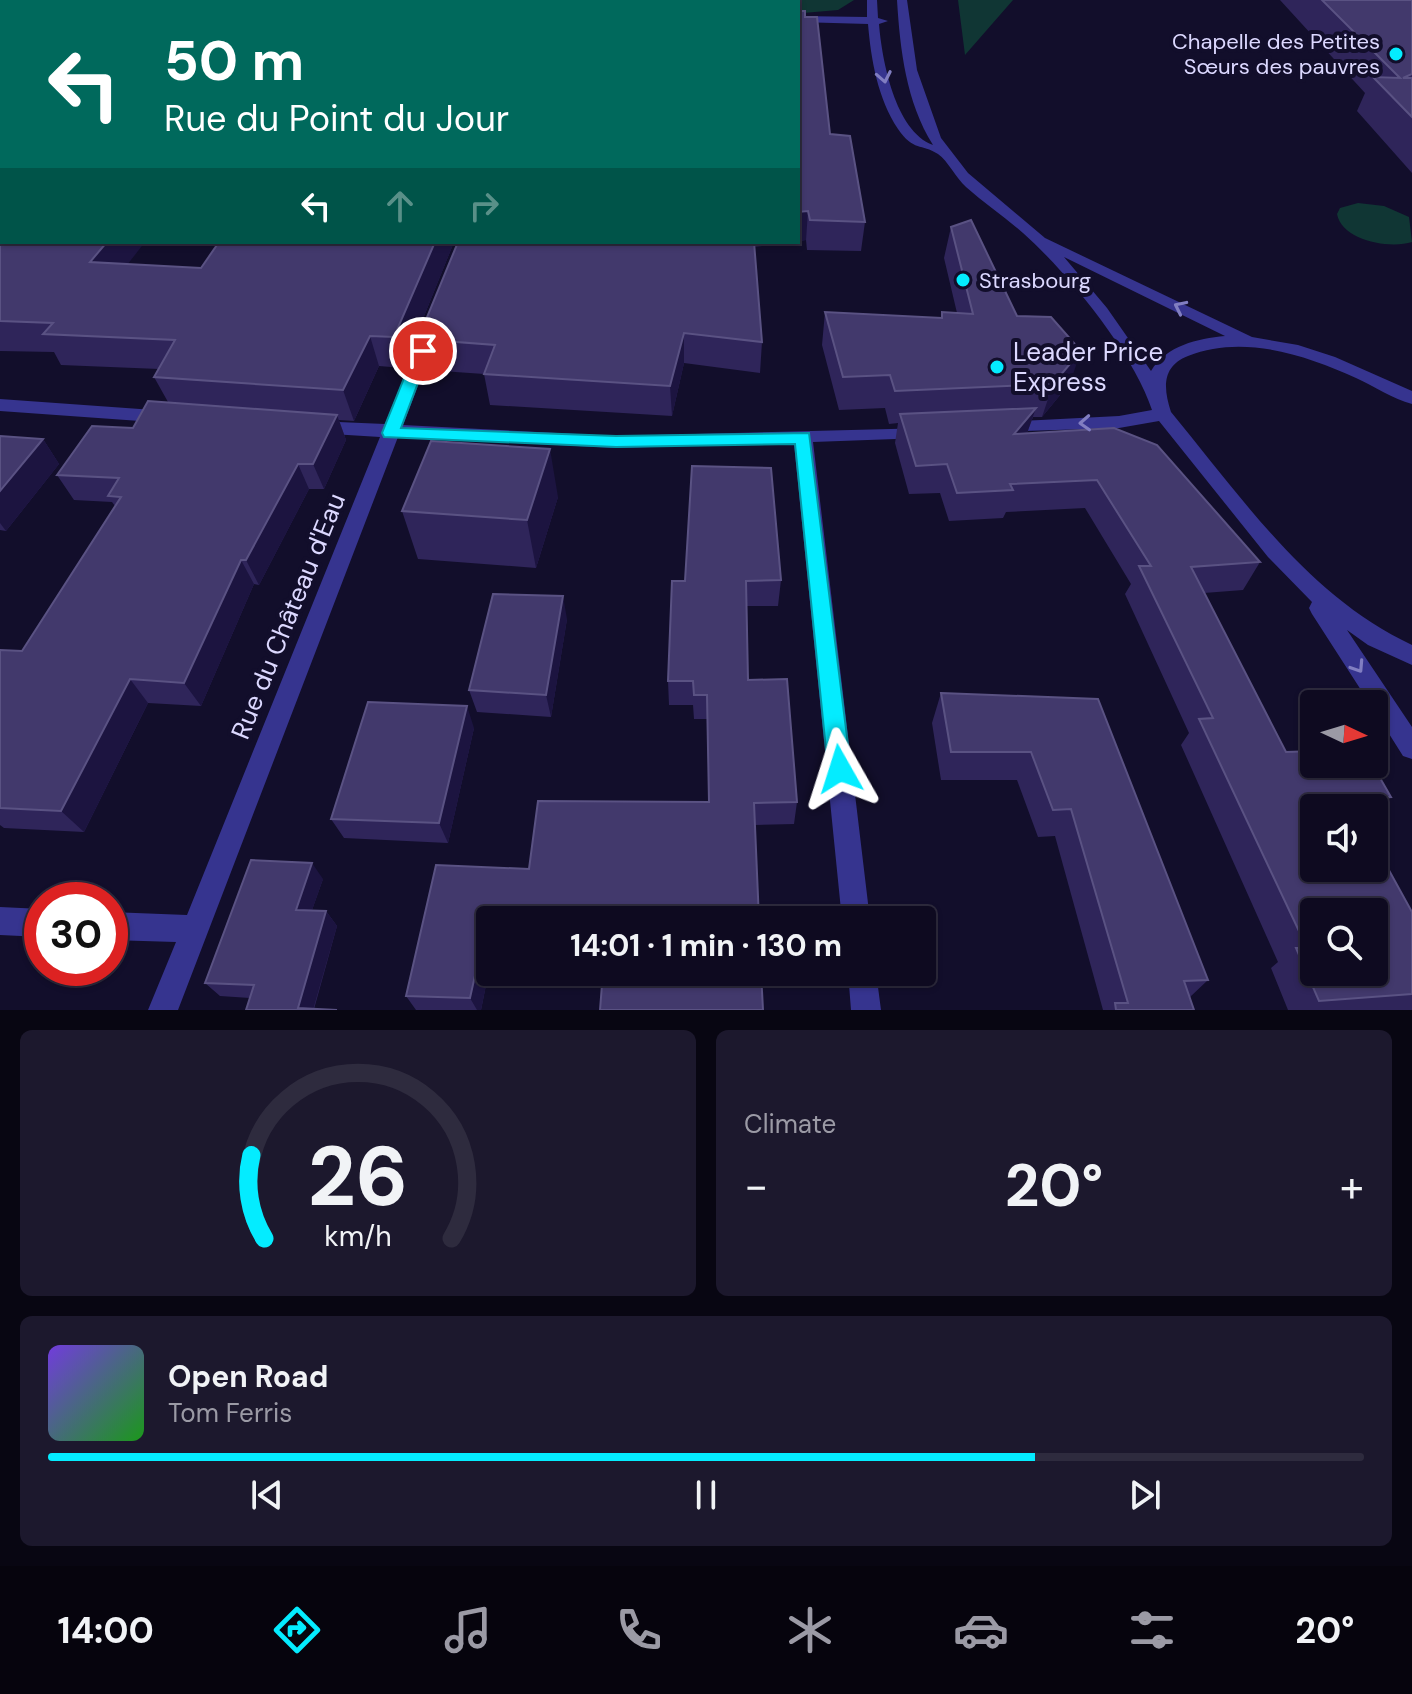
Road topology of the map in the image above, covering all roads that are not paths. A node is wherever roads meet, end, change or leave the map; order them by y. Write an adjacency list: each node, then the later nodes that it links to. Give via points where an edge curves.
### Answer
1 (872, 0): 4 (street)
2 (902, 0): 5 (street)
3 (800, 19): 4 (street)
4 (872, 21): 5 (street); 6 (street, one-way to 6, via 888,96 916,142)
5 (903, 21): 6 (street, via 909,74)
6 (944, 152): 7 (street, via 962,175)
7 (1038, 239): 9 (street, one-way to 7); 10 (street, via 1118,334)
8 (442, 301): 18 (street, Rue du Château d'Eau)
9 (1250, 341): 10 (street, via 1184,350 1167,358 1157,370); 11 (street, via 1323,358)
10 (1154, 390): 13 (street)
11 (1412, 398)
12 (0, 405): 14 (street)
13 (1163, 414): 16 (street, one-way to 16, via 1119,422); 20 (street)
14 (192, 418)
15 (299, 426): 18 (street)
16 (977, 429)
17 (945, 430): 19 (street)
18 (390, 433): 19 (street, via 616,442); 27 (street, Rue du Château d'Eau)
19 (803, 438): 23 (street)
20 (1300, 578): 21 (street, via 1339,616); 22 (street, one-way to 22)
21 (1412, 655)
22 (1412, 748)
23 (854, 906)
24 (0, 921): 25 (street)
25 (24, 922)
26 (128, 927): 27 (street)
27 (195, 929): 29 (street, Rue du Château d'Eau)
28 (863, 986): 30 (street)
29 (163, 1010)
30 (866, 1010)

